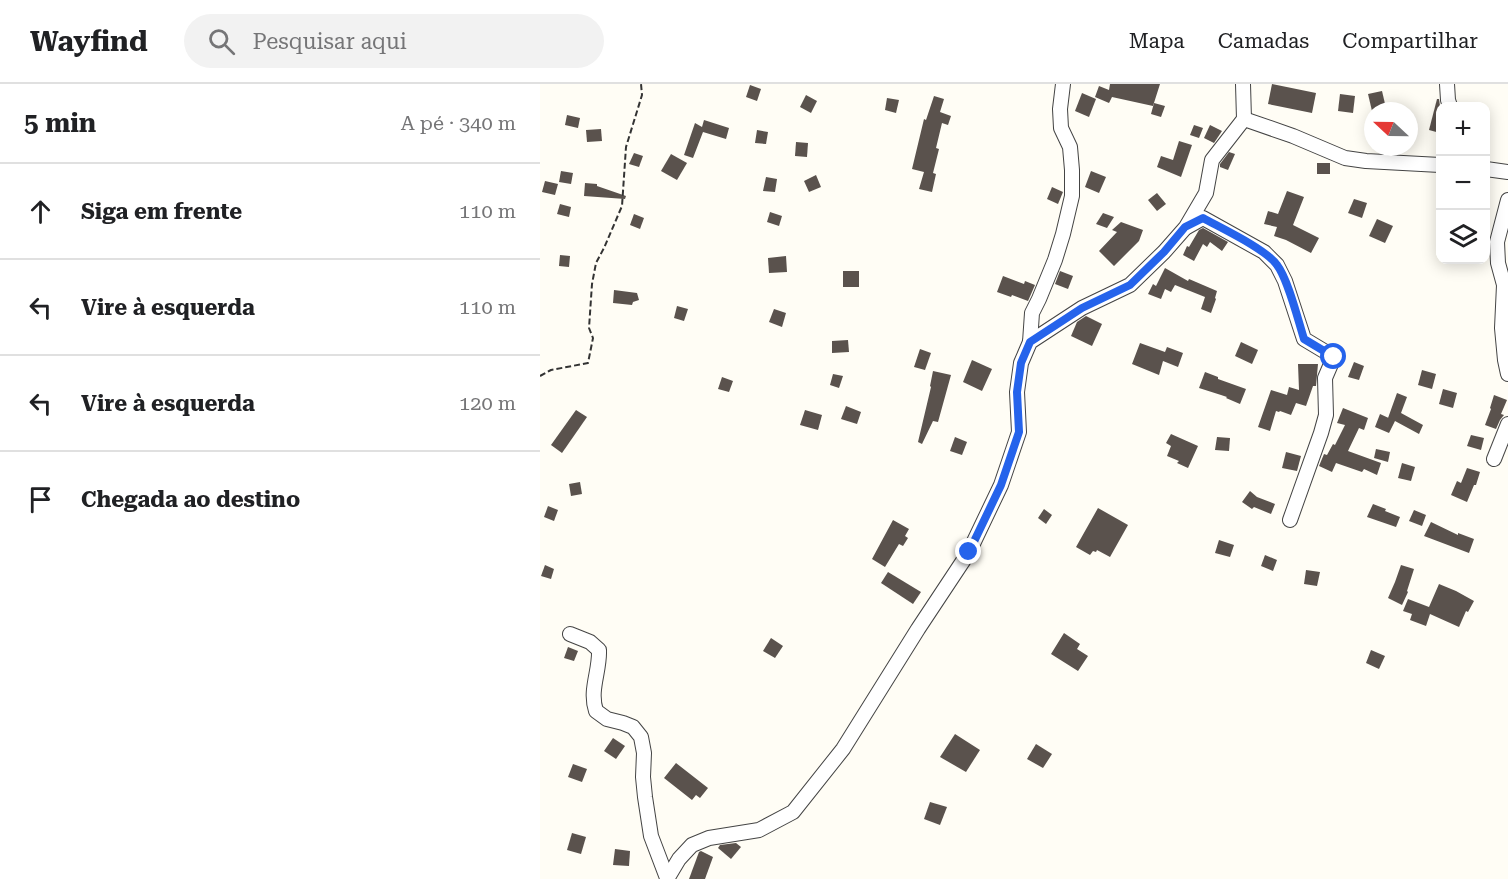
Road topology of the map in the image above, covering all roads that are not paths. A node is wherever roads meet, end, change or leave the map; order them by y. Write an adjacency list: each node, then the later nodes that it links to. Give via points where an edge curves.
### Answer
1 (1063, 84): 11 (street, via 1061,128 1070,147 1072,196 1055,260 1032,313)
2 (1243, 84): 5 (street)
3 (1447, 84): 4 (street)
4 (1449, 102)
5 (1244, 119): 6 (street, via 1345,158); 10 (street, via 1212,160 1206,193)
6 (1436, 165)
7 (1490, 170): 8 (street)
8 (1508, 172)
9 (1508, 200): 12 (street, via 1497,242 1504,285 1502,328)
10 (1185, 227): 11 (street, via 1130,285 1082,308); 15 (street, via 1203,218 1264,252 1285,281 1304,339 1334,357 1325,378 1326,415)
11 (1030, 342): 17 (street, via 1021,363 1017,392 1019,432 1001,485 969,552 843,749 793,812 759,830 709,838 692,845)
12 (1508, 374)
13 (1508, 424): 14 (street)
14 (1494, 459)
15 (1290, 520)
16 (570, 634): 17 (street, via 599,650 593,689 596,711 633,727 641,737 651,836)
17 (667, 878)

